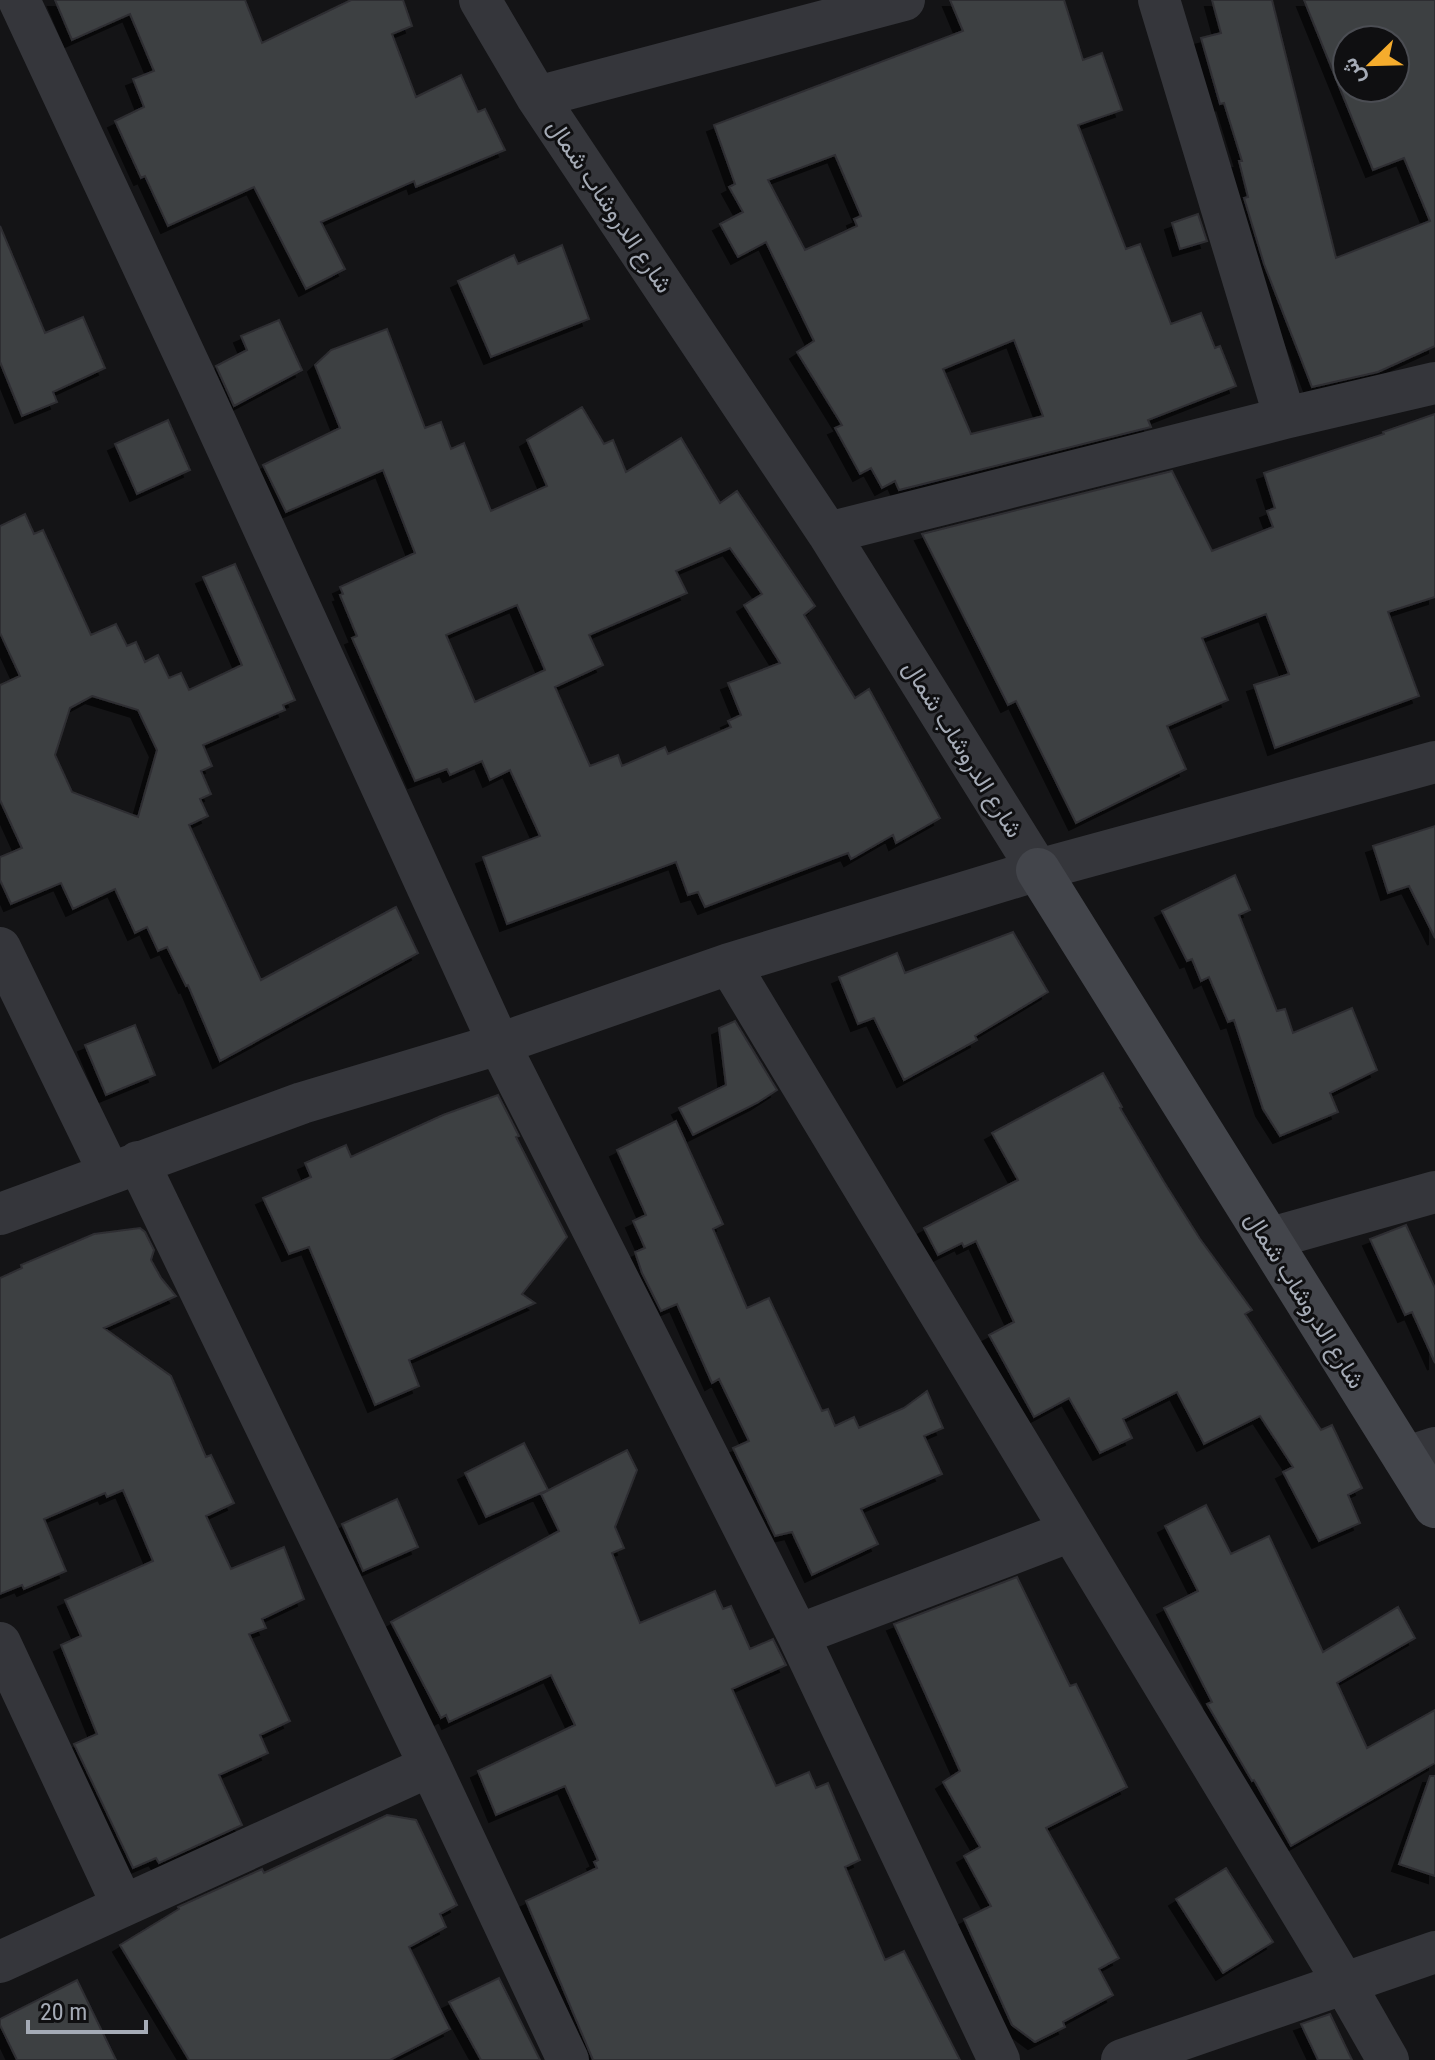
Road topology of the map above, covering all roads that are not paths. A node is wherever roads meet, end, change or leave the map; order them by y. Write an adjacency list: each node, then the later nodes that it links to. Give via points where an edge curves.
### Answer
1 (19, 0): 13 (street)
2 (480, 0): 5 (street, شارع الدروشاب شمال)
3 (904, 0): 5 (street)
4 (1159, 0): 7 (street)
5 (537, 97): 8 (street, شارع الدروشاب شمال)
6 (1435, 383): 7 (street)
7 (1285, 418): 8 (street)
8 (828, 533): 10 (street, شارع الدروشاب شمال)
9 (1435, 762): 10 (street)
10 (1038, 870): 12 (street); 17 (street, شارع الدروشاب شمال)
11 (0, 948): 14 (street)
12 (729, 964): 13 (street); 20 (street)
13 (499, 1044): 14 (street, via 302,1103); 21 (street)
14 (124, 1167): 16 (street); 23 (street)
15 (1435, 1192): 17 (street)
16 (0, 1214)
17 (1268, 1239): 18 (street, شارع الدروشاب شمال)
18 (1420, 1453): 19 (street, شارع الدروشاب شمال)
19 (1435, 1506)
20 (1071, 1531): 21 (street); 27 (street)
21 (798, 1635): 29 (street)
22 (0, 1643): 24 (street)
23 (430, 1766): 24 (street); 28 (street)
24 (123, 1906): 26 (street)
25 (1435, 1952): 27 (street)
26 (0, 1962)
27 (1344, 1983): 30 (street); 31 (street)
28 (568, 2060)
29 (999, 2060)
30 (1122, 2060)
31 (1388, 2060)

